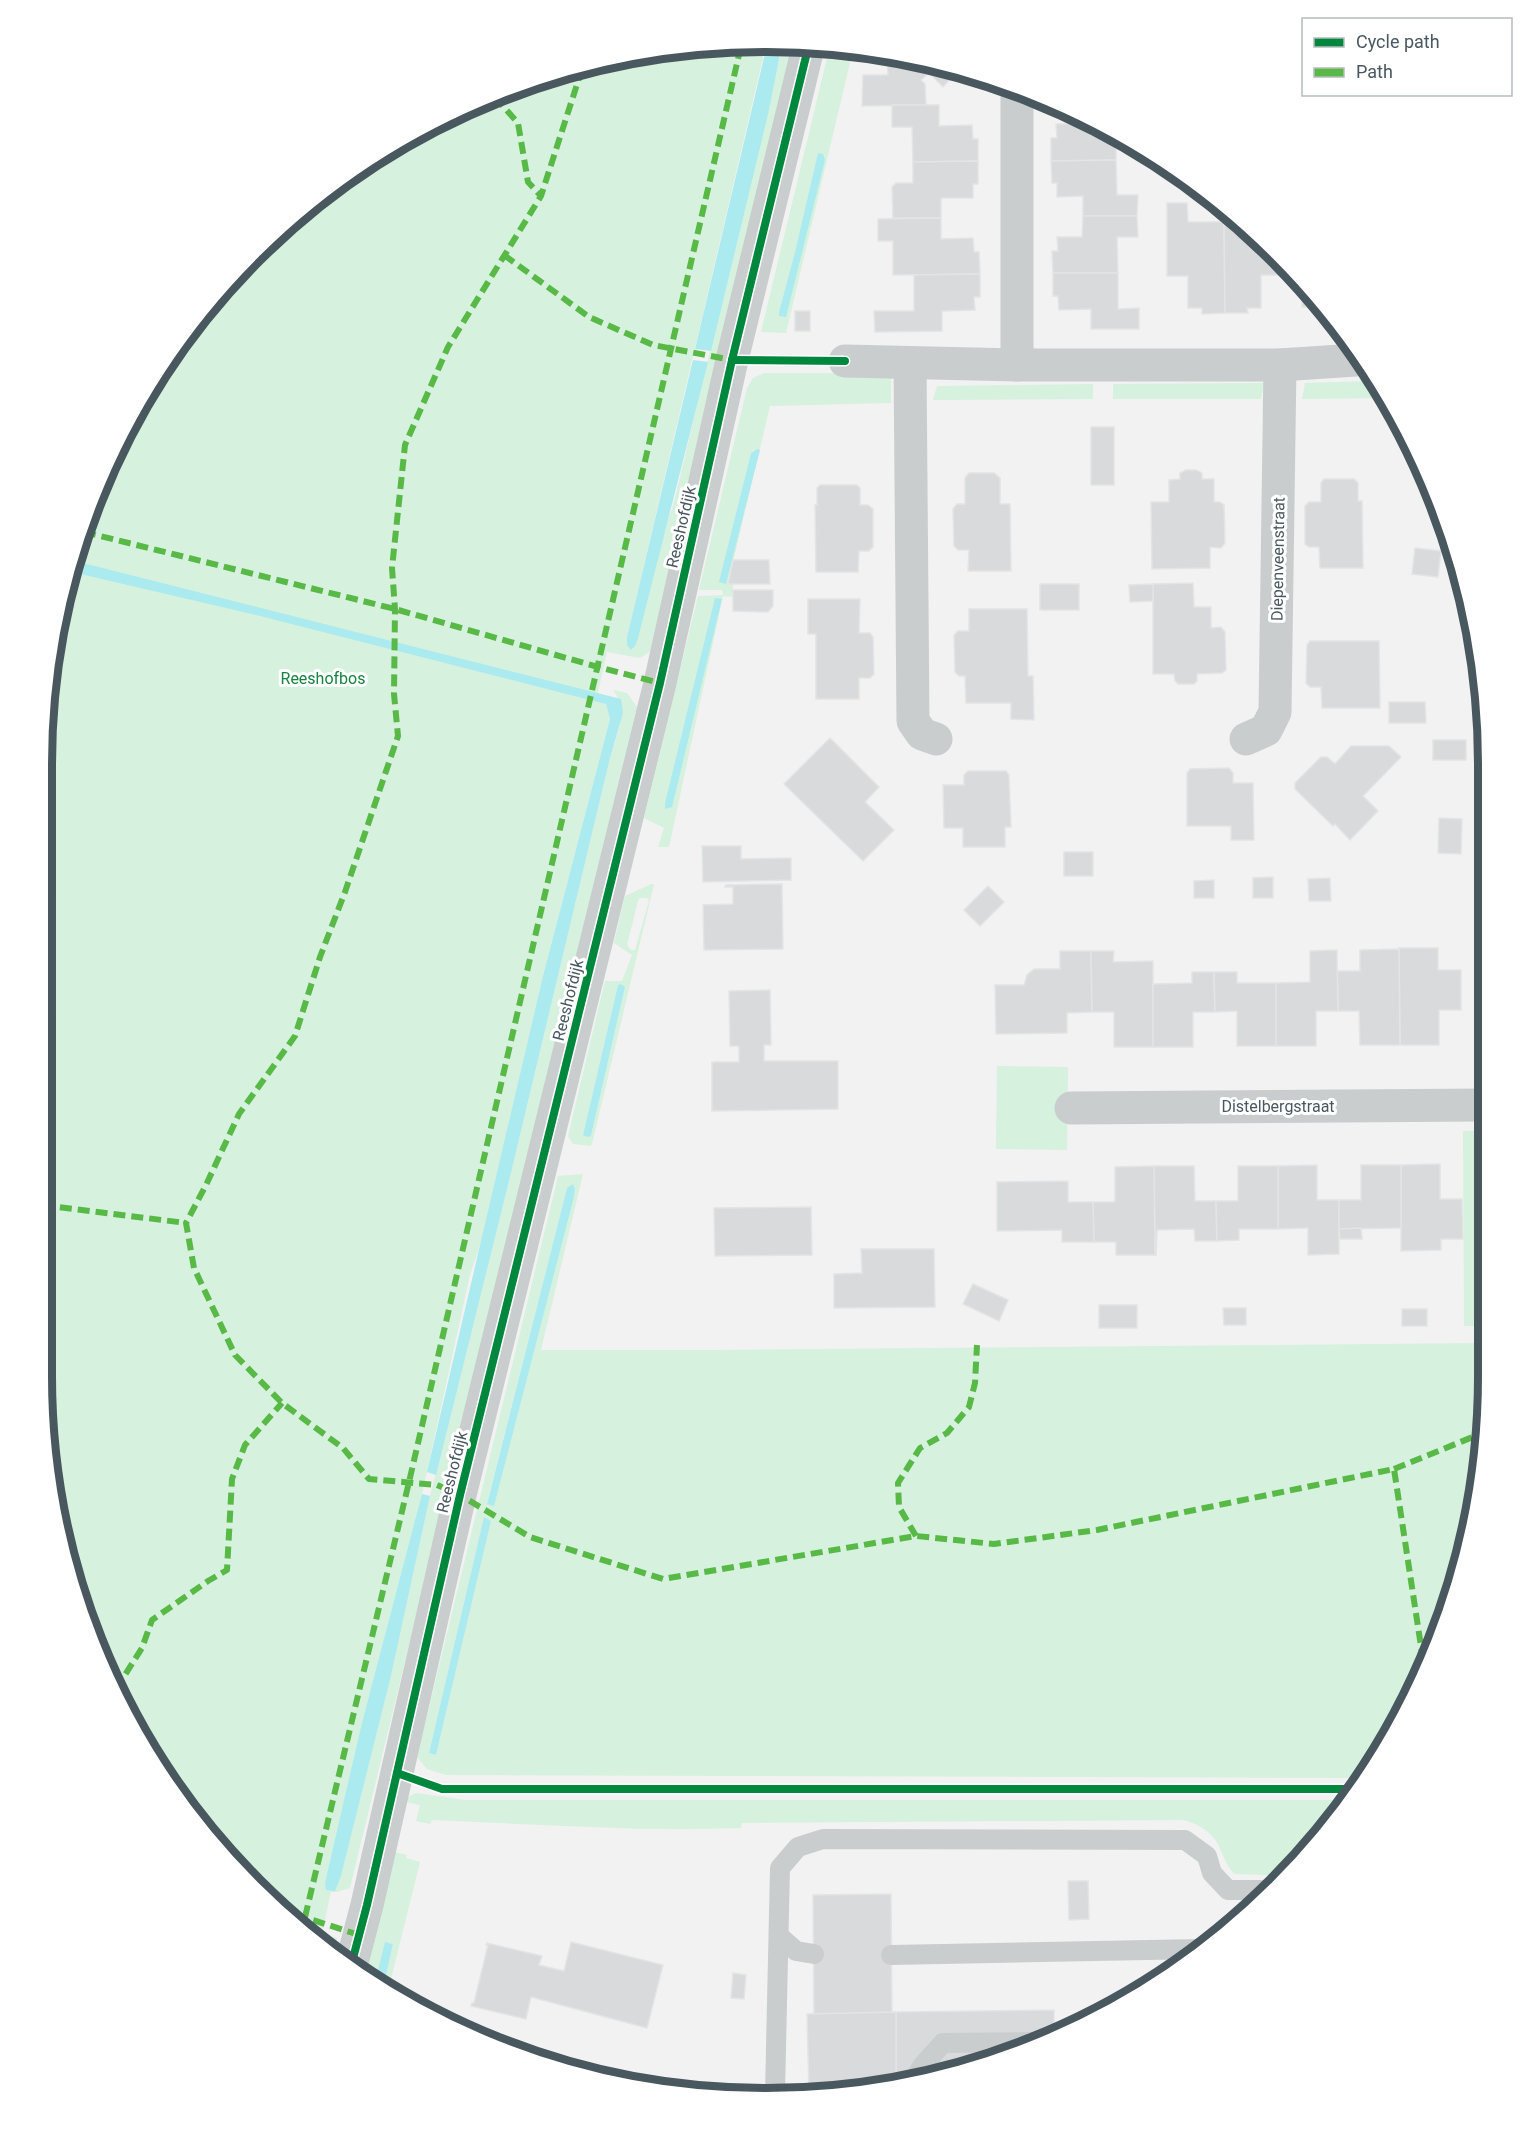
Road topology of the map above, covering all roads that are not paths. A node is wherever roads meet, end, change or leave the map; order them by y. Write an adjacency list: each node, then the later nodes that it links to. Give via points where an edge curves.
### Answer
1 (807, 54): 17 (street, Reeshofdijk, via 729,371 660,683 460,1496)
2 (1017, 99): 6 (street)
3 (1351, 360): 7 (street)
4 (844, 361): 5 (street)
5 (910, 364): 6 (street); 8 (street, via 913,721 922,734)
6 (1017, 365): 7 (street)
7 (1280, 365): 9 (street, Diepenveenstraat, via 1275,712 1266,730)
8 (936, 739)
9 (1246, 739)
10 (1478, 1106): 11 (street, Distelbergstraat)
11 (1071, 1108)
12 (1258, 1890): 13 (lane, via 1228,1890 1212,1873 1206,1856 1185,1840 823,1839 798,1847 780,1868)
13 (778, 1936): 15 (lane, via 796,1951); 20 (lane)
14 (1187, 1949): 16 (lane)
15 (814, 1954)
16 (891, 1955)
17 (353, 1957)
18 (1017, 2042): 19 (lane, via 943,2043)
19 (919, 2071)
20 (775, 2088)

